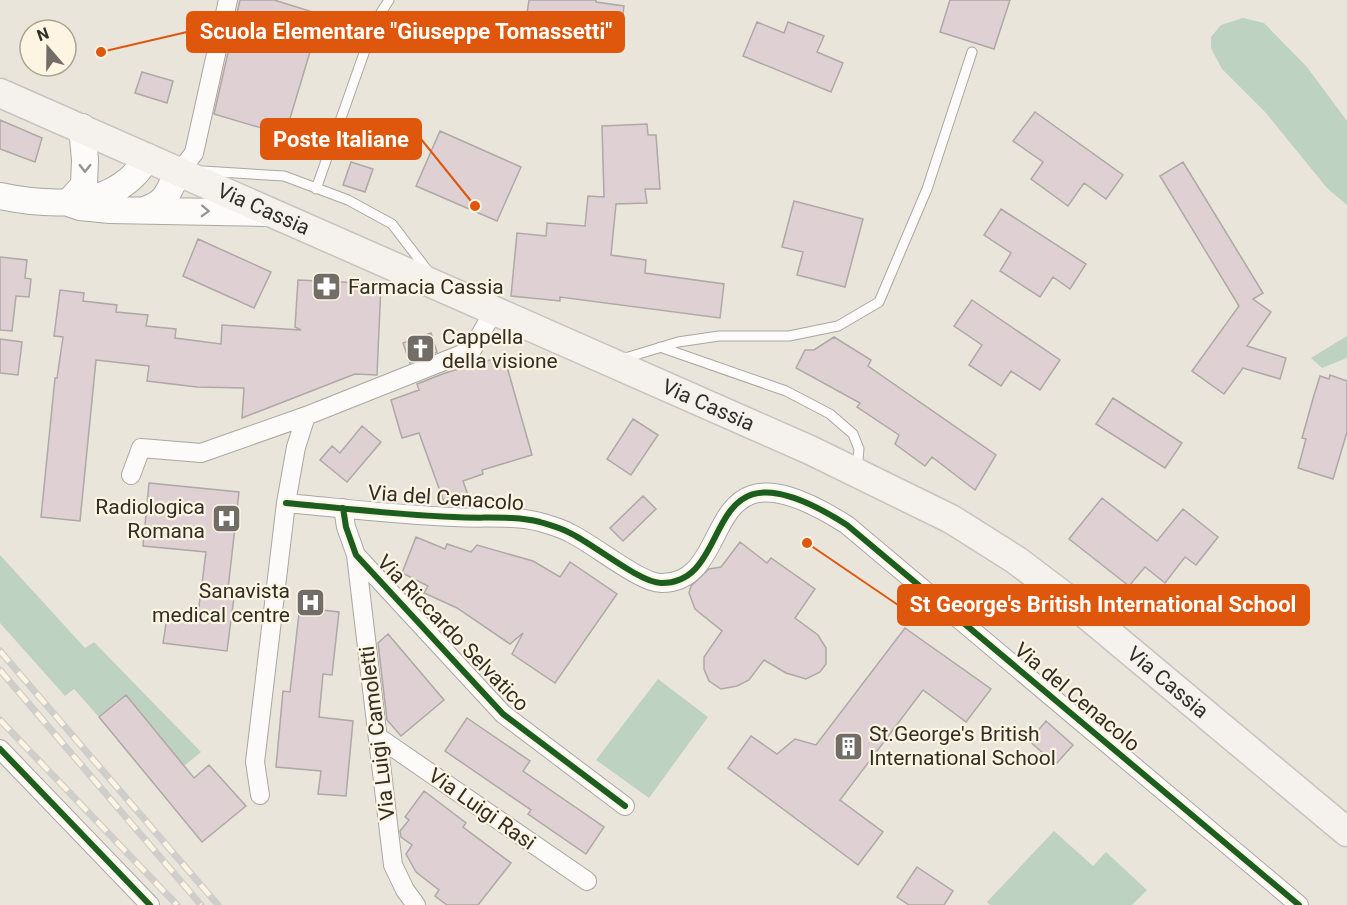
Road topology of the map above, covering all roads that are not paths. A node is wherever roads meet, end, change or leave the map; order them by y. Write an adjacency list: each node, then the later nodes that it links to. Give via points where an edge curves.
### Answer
1 (228, 0): 7 (street, via 194,153)
2 (388, 0): 8 (lane, via 375,22)
3 (972, 52): 15 (lane, via 927,189 879,302 837,326 789,336 719,336)
4 (0, 93): 5 (main road, Via Cassia)
5 (82, 127): 6 (main road, Via Cassia); 10 (main road, one-way to 10, via 84,185)
6 (148, 157): 7 (main road, Via Cassia); 10 (main road, via 114,192)
7 (180, 171): 8 (lane, via 284,176); 11 (main road, via 161,204); 12 (main road, Via Cassia)
8 (316, 189): 13 (lane, via 348,200 392,224)
9 (0, 196): 10 (main road)
10 (68, 203): 11 (main road, via 110,210)
11 (147, 209): 12 (main road, one-way to 12)
12 (276, 213): 13 (main road, Via Cassia)
13 (440, 286): 14 (main road, Via Cassia)
14 (494, 310): 16 (main road, Via Cassia); 17 (street, via 472,350)
15 (658, 346): 16 (lane); 18 (lane, via 786,391 830,414 854,434 859,449)
16 (612, 363): 18 (main road, Via Cassia)
17 (306, 416): 19 (street, via 201,453 141,448); 20 (street)
18 (857, 471): 27 (main road, Via Cassia, via 951,519 1016,560)
19 (131, 475)
20 (286, 503): 21 (street, Via del Cenacolo); 25 (street, via 255,762)
21 (343, 508): 22 (street, Via Riccardo Selvatico); 31 (street, Via del Cenacolo, via 538,522 570,533 659,583 680,581 704,558 733,504 743,498 774,493 809,502 853,530)
22 (356, 555): 23 (street, Via Luigi Camoletti); 26 (street, Via Riccardo Selvatico, via 502,714)
23 (378, 737): 28 (street, Via Luigi Rasi); 30 (street, Via Luigi Camoletti, via 393,865)
24 (0, 749): 29 (street)
25 (260, 795)
26 (625, 806)
27 (1347, 832)
28 (587, 881)
29 (150, 905)
30 (416, 905)
31 (1299, 905)

